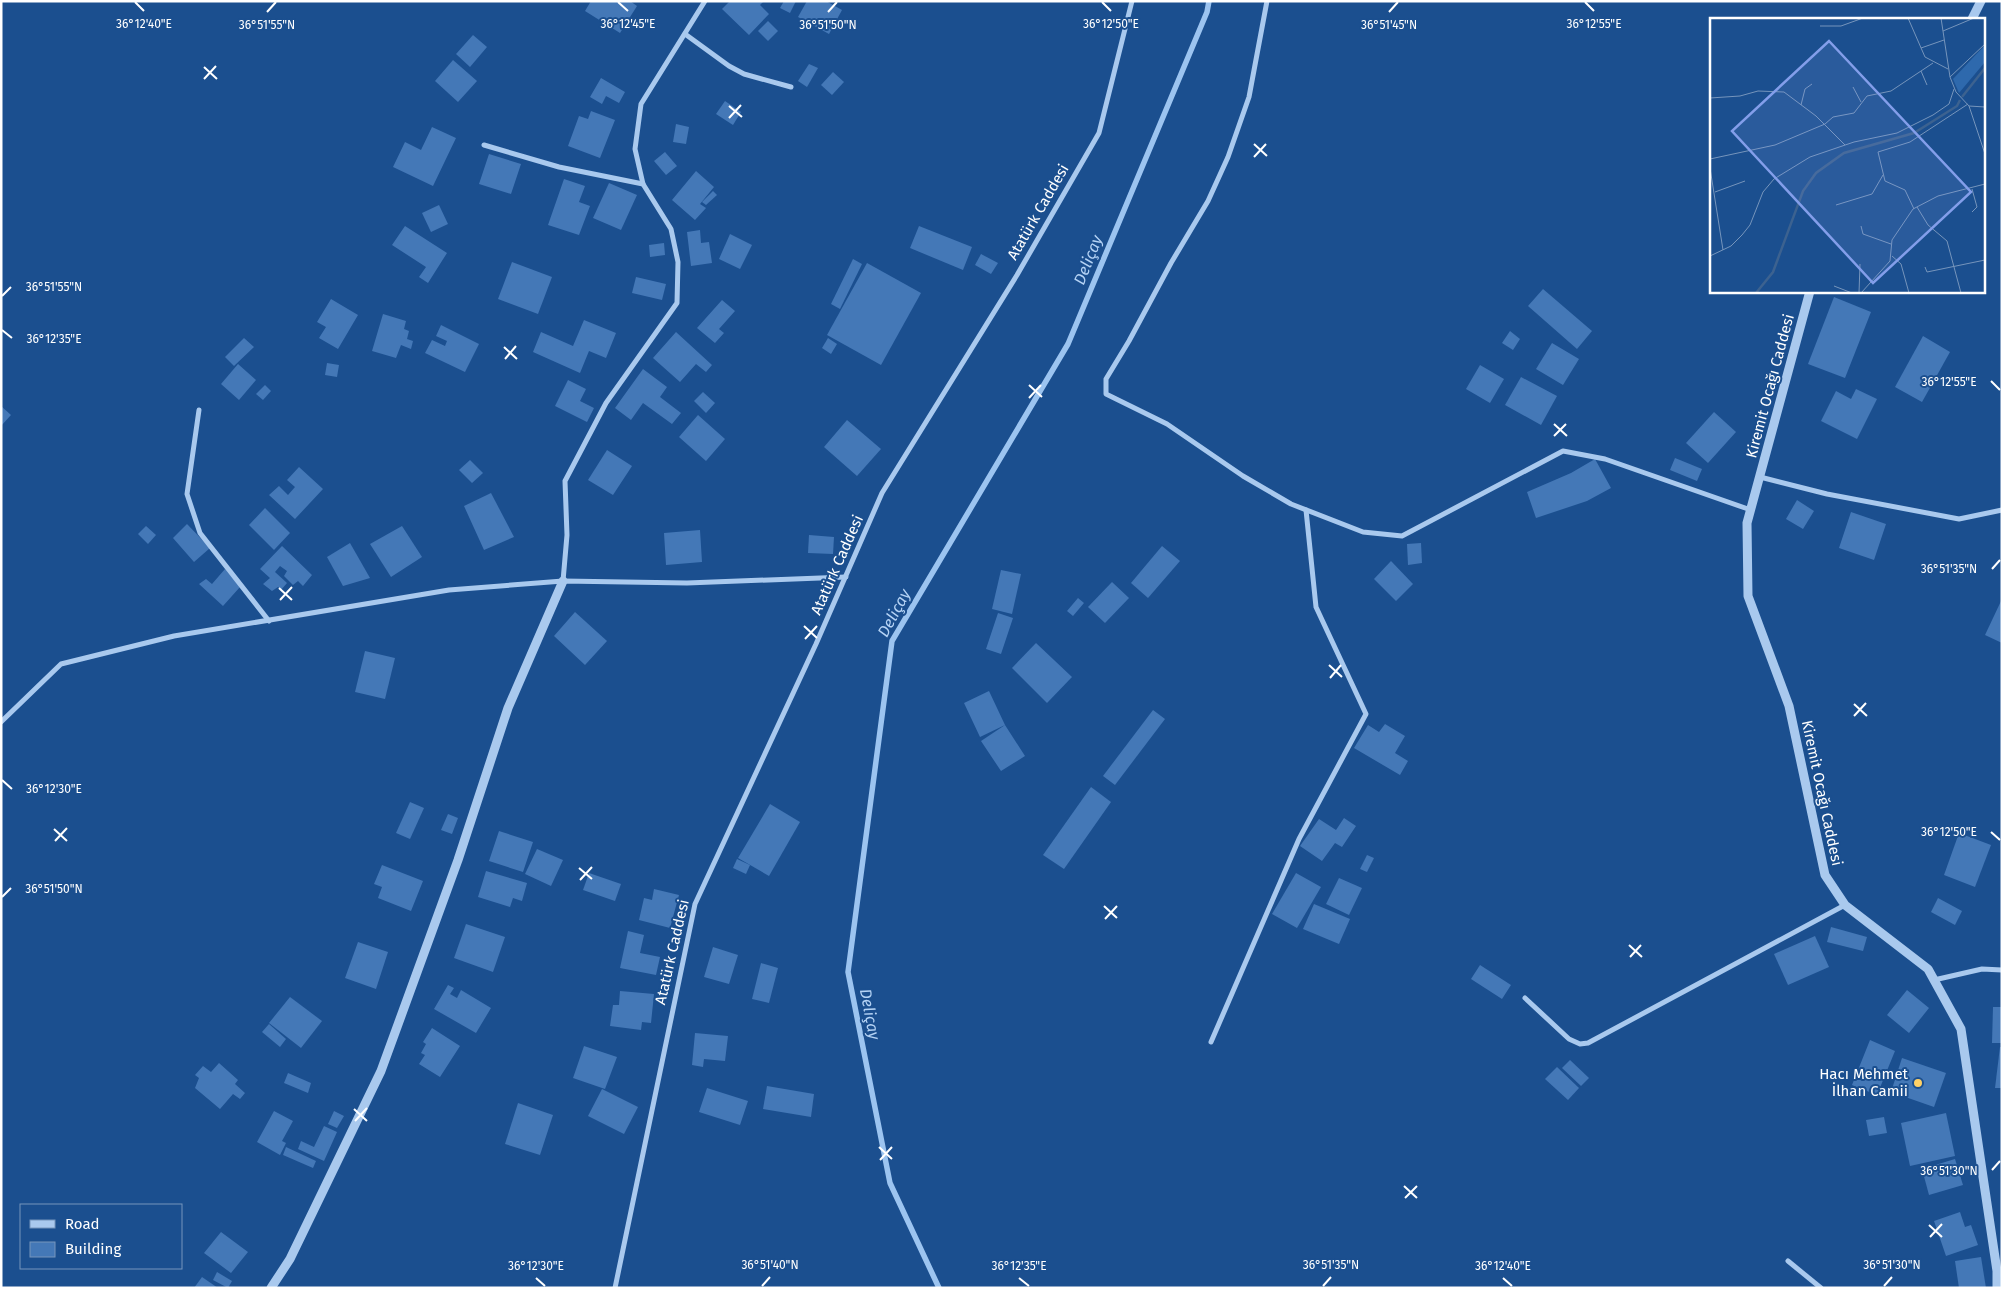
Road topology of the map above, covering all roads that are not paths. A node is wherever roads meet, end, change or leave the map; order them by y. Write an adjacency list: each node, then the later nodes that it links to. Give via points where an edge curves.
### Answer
1 (705, 1): 6 (street)
2 (1132, 1): 16 (street, Atatürk Caddesi, via 1099,133 1017,274 882,493)
3 (1267, 1): 13 (street, via 1249,97 1228,157 1208,200 1106,378 1106,394 1167,424 1243,476)
4 (1982, 1): 5 (street)
5 (1973, 18)
6 (685, 34): 7 (street, via 744,74); 9 (street, via 641,104 635,149)
7 (791, 87)
8 (484, 145): 9 (street, via 559,167)
9 (643, 184): 17 (street, via 671,229 678,262 677,304 606,403 565,482 567,535)
10 (1810, 292): 12 (street, Kiremit Ocağı Caddesi)
11 (199, 410): 18 (street, via 186,494 200,533)
12 (1760, 477): 14 (street, Kiremit Ocağı Caddesi); 15 (street, via 1827,494 1959,519)
13 (1306, 510): 14 (street, via 1363,532 1402,536 1563,451 1605,459); 24 (street, via 1316,607 1366,714 1299,839)
14 (1751, 510): 20 (street, Kiremit Ocağı Caddesi, via 1747,523 1748,596 1789,706 1825,875)
15 (2002, 510)
16 (846, 577): 17 (street, via 687,583); 27 (street, Atatürk Caddesi, via 695,904)
17 (563, 581): 18 (street, via 449,590); 26 (street, via 508,708 458,860 381,1071 290,1259)
18 (268, 621): 19 (street, via 174,636 60,664)
19 (1, 722)
20 (1844, 905): 22 (street, Kiremit Ocağı Caddesi, via 1928,969); 23 (street, via 1588,1043 1580,1044 1568,1039)
21 (2002, 970): 22 (street, via 1982,969)
22 (1934, 980): 29 (street, Kiremit Ocağı Caddesi, via 1961,1028)
23 (1525, 998)
24 (1211, 1042)
25 (1788, 1261): 28 (street)
26 (271, 1288)
27 (615, 1288)
28 (1822, 1288)
29 (1997, 1288)

